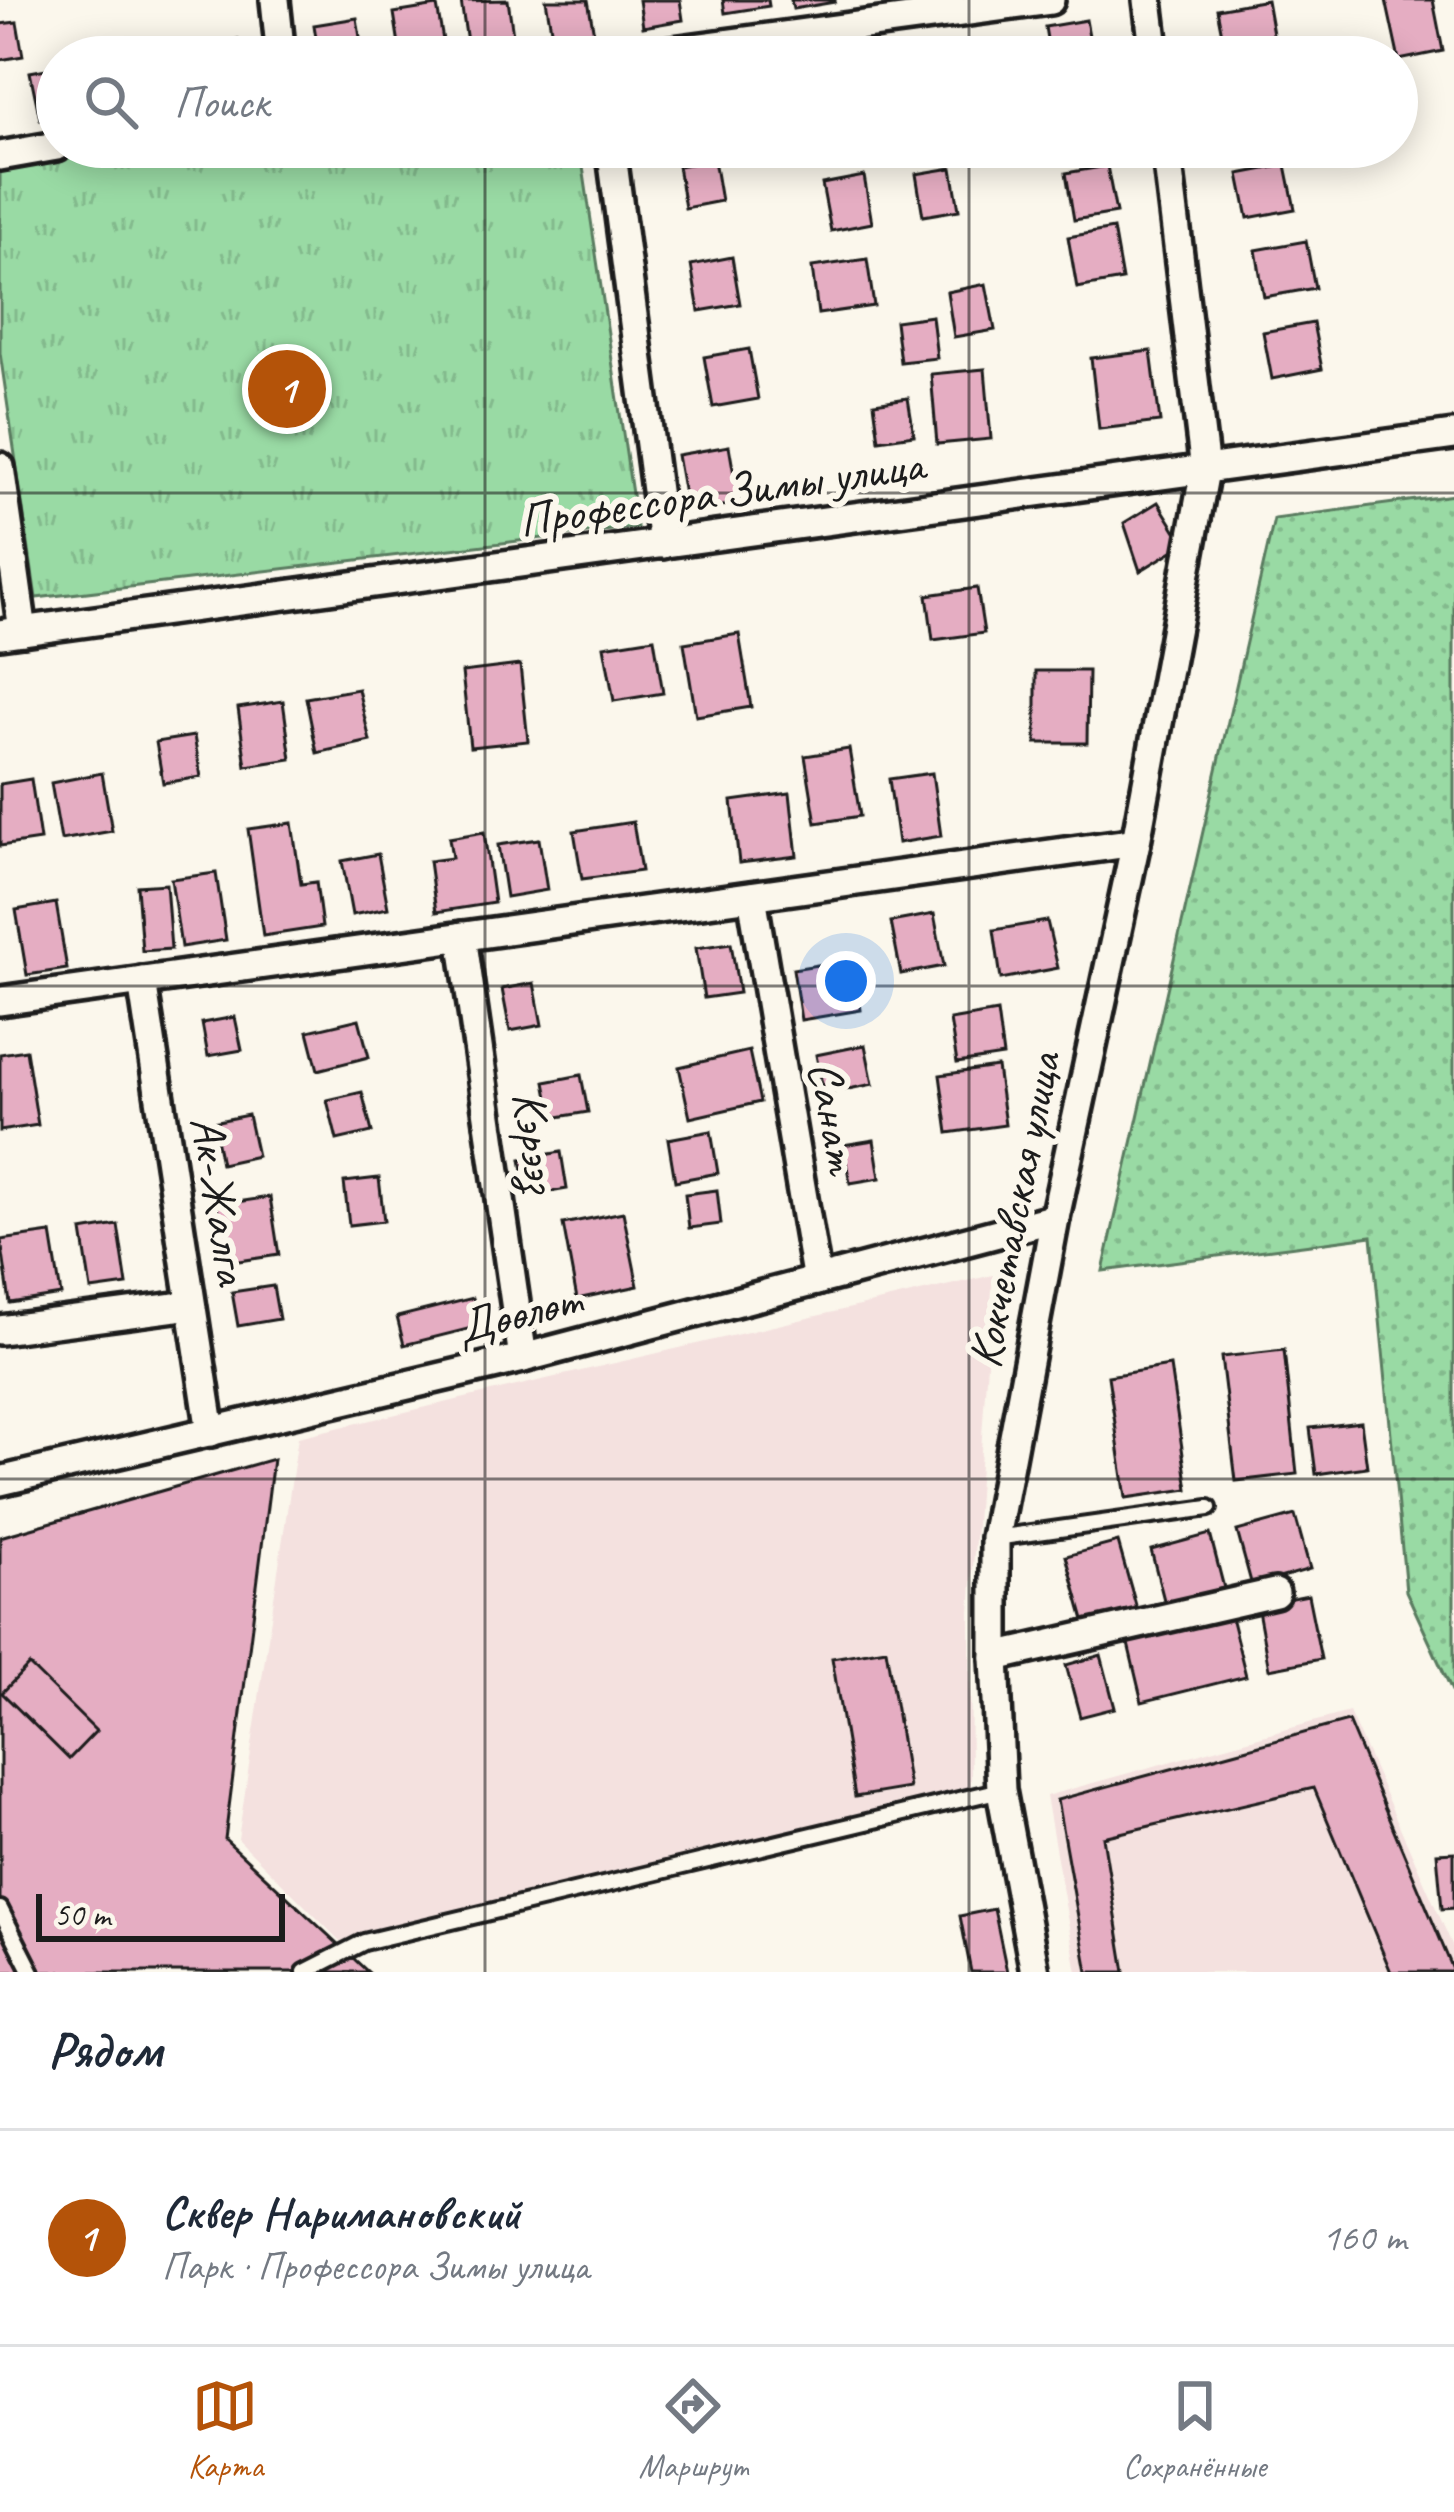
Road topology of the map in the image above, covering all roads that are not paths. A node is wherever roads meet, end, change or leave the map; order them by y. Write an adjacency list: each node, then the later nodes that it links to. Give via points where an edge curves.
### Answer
1 (275, 0): 4 (street)
2 (1050, 0): 5 (street)
3 (1148, 0): 6 (street)
4 (279, 36)
5 (783, 36)
6 (1152, 36)
7 (36, 150): 8 (street)
8 (0, 156)
9 (614, 168): 14 (street)
10 (1169, 168): 13 (street, Кокчетавская улица)
11 (1454, 435): 13 (street, Профессора Зимы улица)
12 (0, 467): 15 (street)
13 (1205, 470): 14 (street, Профессора Зимы улица); 16 (street, Кокчетавская улица)
14 (663, 544): 15 (street, Профессора Зимы улица)
15 (11, 632)
16 (1136, 842): 17 (street); 21 (street, Кокчетавская улица)
17 (752, 896): 18 (street); 22 (street, Санат)
18 (461, 936): 19 (street); 25 (street, Кэрээз)
19 (142, 981): 20 (street); 23 (street, Ак-Жалга)
20 (0, 1001)
21 (1055, 1218): 22 (street, Дөөлөт); 29 (street, Кокчетавская улица)
22 (817, 1281): 25 (street, Дөөлөт)
23 (191, 1305): 24 (street); 26 (street, Ак-Жалга)
24 (0, 1330)
25 (523, 1358): 26 (street, Дөөлөт)
26 (211, 1432): 27 (street, Дөөлөт)
27 (0, 1481)
28 (1209, 1508): 29 (lane)
29 (995, 1538): 31 (street, Кокчетавская улица)
30 (1275, 1593): 31 (street)
31 (995, 1657): 32 (street, Кокчетавская улица)
32 (1001, 1790): 35 (lane, via 364,1942); 36 (street, Кокчетавская улица)
33 (0, 1910): 34 (lane)
34 (32, 1972)
35 (305, 1972)
36 (1035, 1972)

